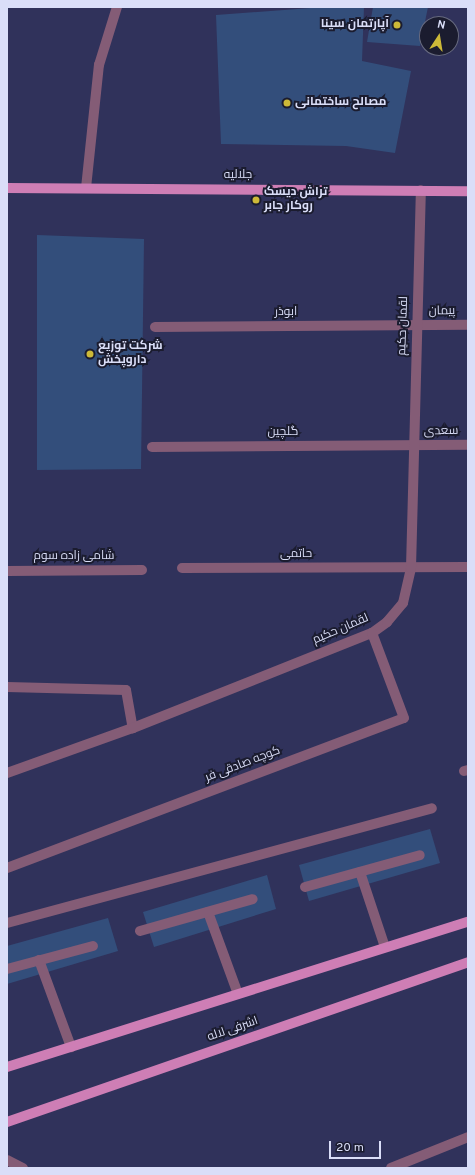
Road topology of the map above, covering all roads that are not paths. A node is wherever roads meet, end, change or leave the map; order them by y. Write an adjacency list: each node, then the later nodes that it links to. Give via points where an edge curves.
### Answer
1 (117, 7): 3 (street, via 99,65)
2 (7, 188): 3 (main road, جلالیه)
3 (86, 188): 4 (main road, جلالیه)
4 (421, 190): 5 (main road, جلالیه); 6 (street, لقمان حکیم)
5 (468, 191)
6 (417, 325): 7 (street, پیمان); 8 (street, ابوذر); 10 (street, لقمان حکیم)
7 (468, 325)
8 (155, 327)
9 (468, 445): 10 (street, سعدی)
10 (414, 446): 11 (street, گلچین); 14 (street, لقمان حکیم)
11 (152, 447)
12 (468, 567): 14 (street, حاتمی)
13 (182, 568): 14 (street, حاتمی)
14 (411, 568): 17 (street, لقمان حکیم, via 403,603 387,622)
15 (142, 570): 16 (street, شامی زاده سوم)
16 (7, 571)
17 (372, 633): 19 (street, لقمان حکیم); 23 (street, کوچه صادقی فر, via 404,718)
18 (7, 687): 19 (street, via 126,690)
19 (133, 728): 20 (street, لقمان حکیم)
20 (7, 773)
21 (432, 808): 29 (street)
22 (420, 855): 24 (street)
23 (7, 868)
24 (360, 872): 25 (street); 32 (street)
25 (305, 887)
26 (253, 899): 27 (street)
27 (208, 912): 30 (street); 36 (street)
28 (468, 922): 32 (main road)
29 (7, 923)
30 (140, 931)
31 (93, 946): 33 (street)
32 (385, 947): 36 (main road)
33 (39, 960): 35 (street); 37 (street)
34 (468, 962): 39 (main road, اشرفی لاله)
35 (7, 969)
36 (238, 994): 37 (main road)
37 (71, 1046): 38 (main road)
38 (7, 1067)
39 (7, 1122)
40 (468, 1137): 43 (street)
41 (7, 1160): 42 (street)
42 (23, 1168)
43 (391, 1168)

